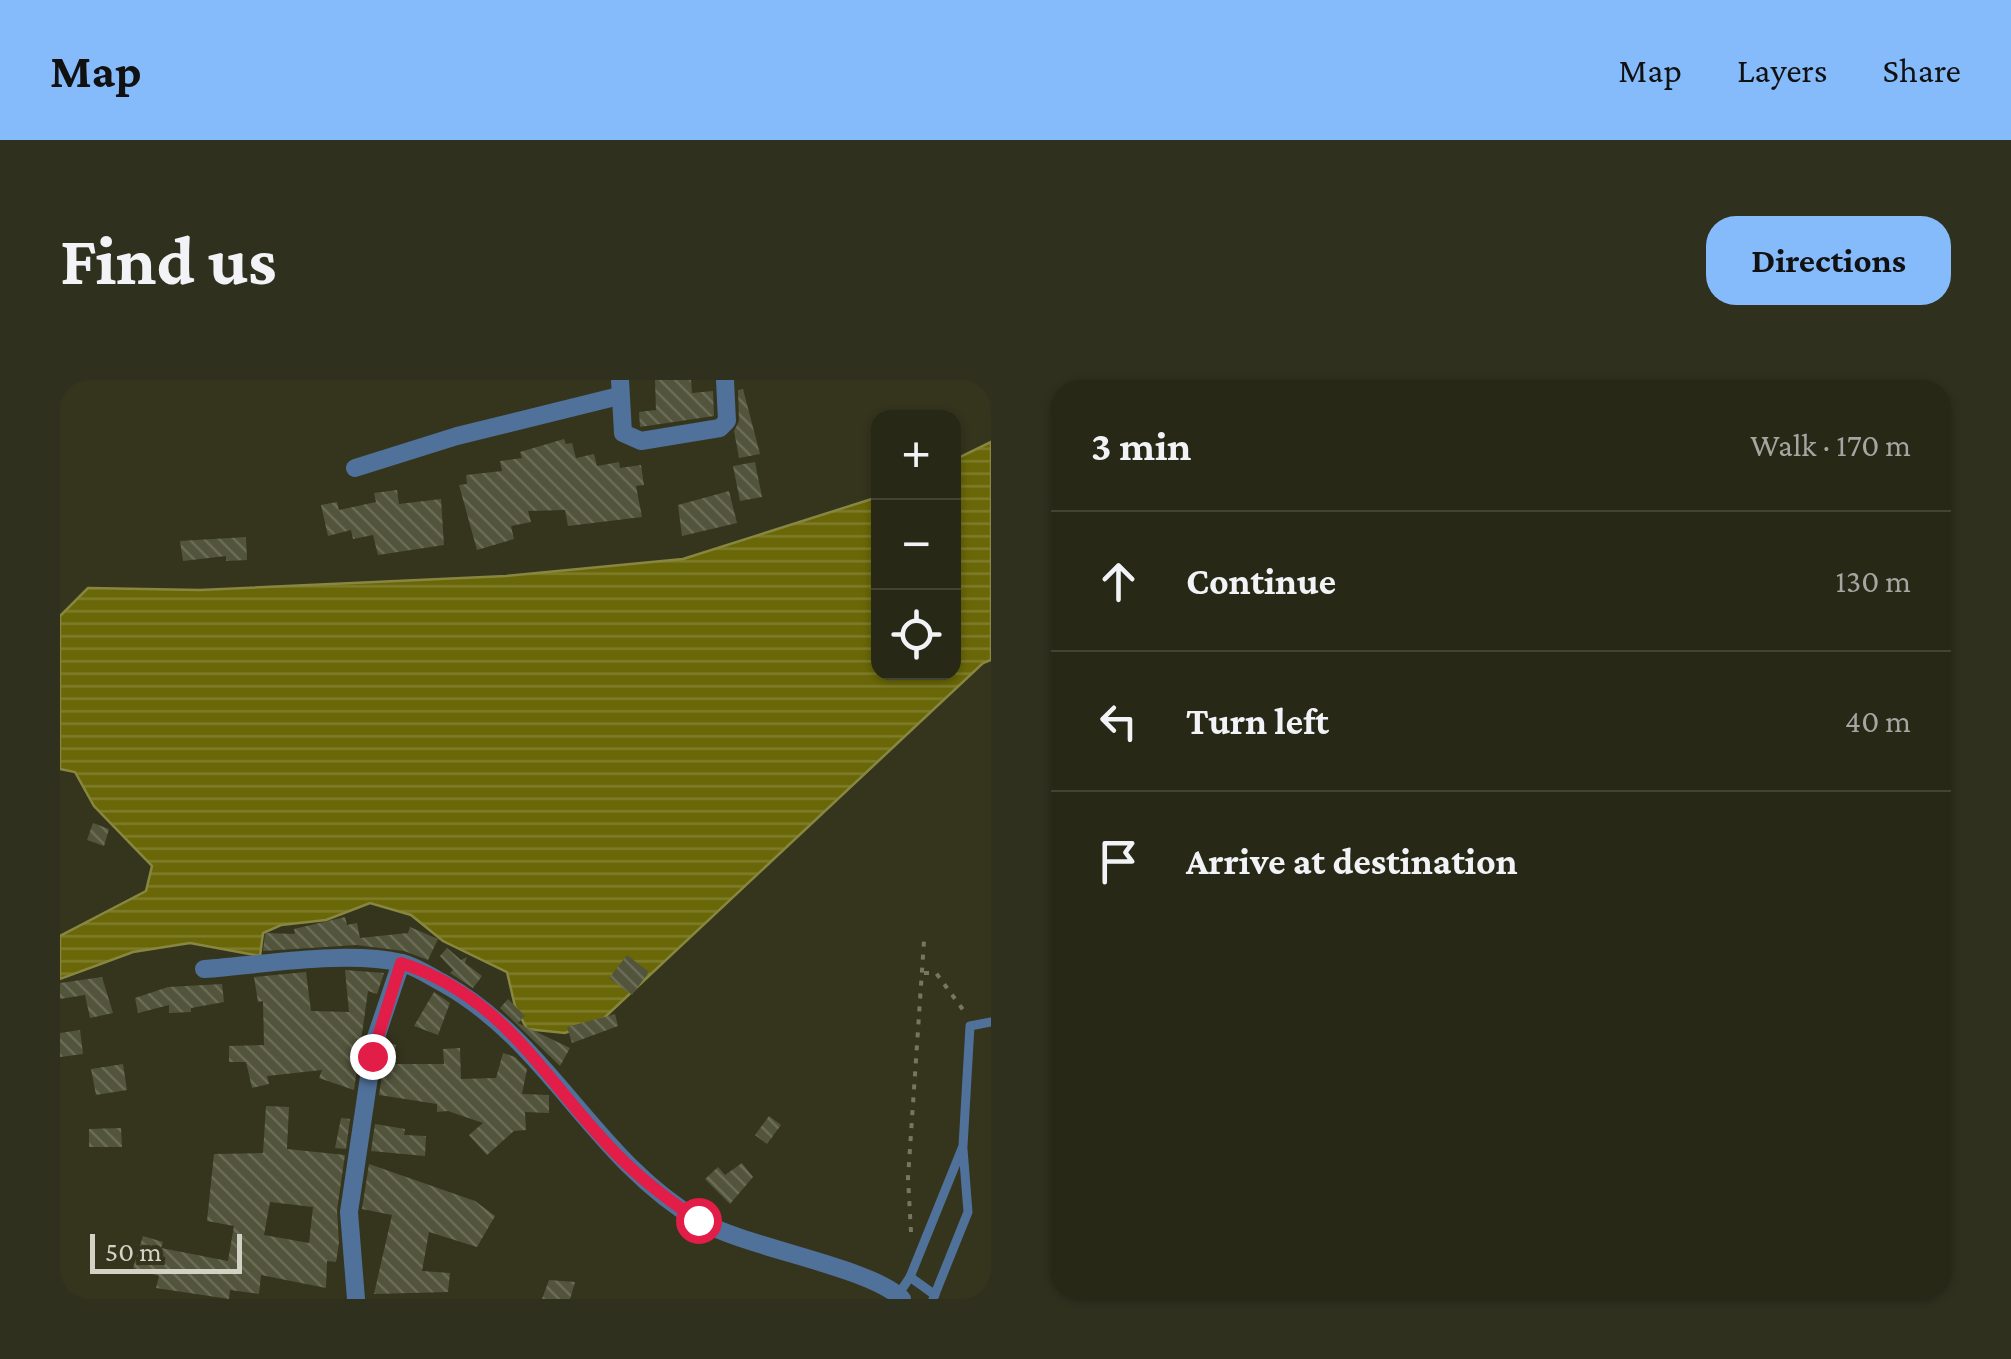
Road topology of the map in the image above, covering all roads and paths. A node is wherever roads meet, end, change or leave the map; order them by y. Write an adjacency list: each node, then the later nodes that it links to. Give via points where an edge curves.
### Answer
1 (725, 380): 2 (street, via 727,421 715,430 633,440 623,433)
2 (620, 388): 3 (street)
3 (355, 468)
4 (924, 941): 7 (path)
5 (401, 963): 6 (street); 13 (street, via 501,1020 607,1145 698,1220 760,1247 871,1280); 15 (street, via 374,1043 349,1212)
6 (204, 968)
7 (924, 974): 9 (path, via 936,973 950,987); 11 (path, via 908,1178)
8 (991, 1022): 9 (lane)
9 (970, 1026): 10 (lane)
10 (963, 1146): 11 (lane); 14 (lane, via 968,1212)
11 (917, 1262): 12 (lane)
12 (910, 1277): 13 (lane); 14 (lane)
13 (900, 1297)
14 (934, 1297)
15 (356, 1299)

